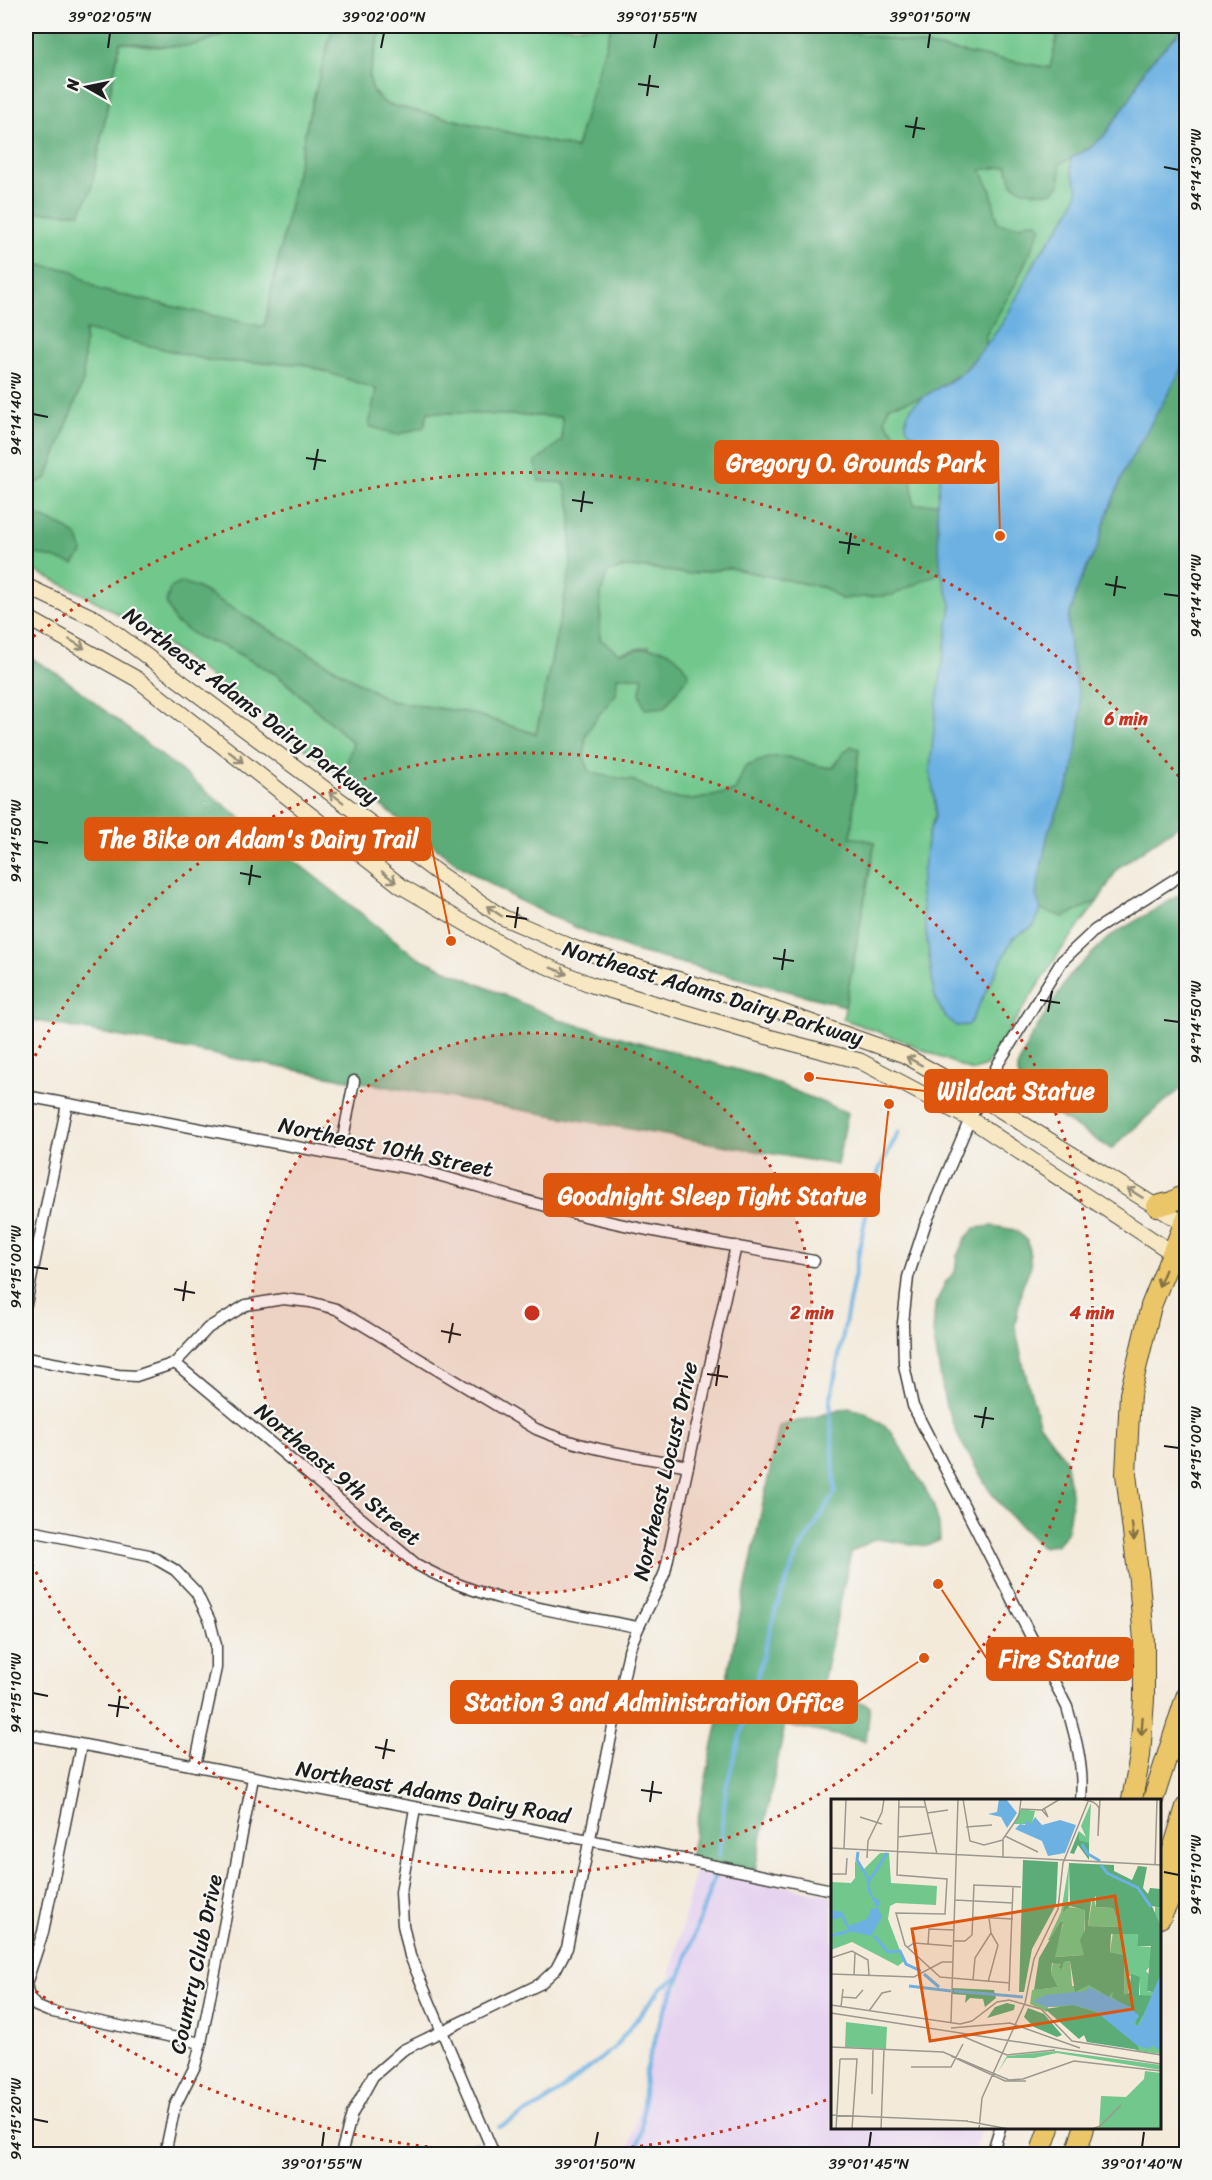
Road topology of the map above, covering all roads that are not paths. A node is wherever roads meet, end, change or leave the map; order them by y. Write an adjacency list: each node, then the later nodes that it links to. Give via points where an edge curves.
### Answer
1 (26, 586): 6 (main road, Northeast Adams Dairy Parkway, one-way to 1, via 904,1055 757,1002 576,950 502,917 98,620)
2 (26, 617): 8 (main road, Northeast Adams Dairy Parkway, one-way to 8, via 137,679 401,886 520,955 592,985 860,1061)
3 (1186, 872): 6 (street, via 1095,930 1062,961)
4 (354, 1081): 9 (street)
5 (26, 1096): 7 (street, Northeast 10th Street)
6 (981, 1098): 8 (street); 11 (main road, Northeast Adams Dairy Parkway, one-way to 6)
7 (67, 1104): 9 (street, Northeast 10th Street); 16 (street)
8 (970, 1119): 14 (main road, Northeast Adams Dairy Parkway); 27 (street, via 925,1225 908,1277 904,1365 914,1406 1067,1707 1078,1745)
9 (340, 1154): 13 (street, Northeast 10th Street, via 474,1183 596,1218)
10 (1186, 1194): 11 (highway)
11 (1157, 1206): 12 (main road, Northeast Adams Dairy Parkway)
12 (1186, 1223): 14 (highway)
13 (736, 1246): 15 (street, Northeast 10th Street); 19 (street, Northeast Locust Drive)
14 (1179, 1258): 28 (highway, one-way to 28, via 1151,1306 1130,1394 1126,1474 1144,1641 1140,1756)
15 (814, 1261)
16 (26, 1304)
17 (26, 1358): 18 (street, via 136,1376)
18 (175, 1363): 19 (street, via 208,1328 246,1305 283,1299 310,1302 336,1309 536,1429 563,1441); 21 (street, Northeast 9th Street, via 416,1564 441,1579 496,1599)
19 (688, 1466): 21 (street, Northeast Locust Drive, via 665,1572)
20 (26, 1530): 25 (street, via 149,1555 175,1570 196,1592 210,1621 216,1668)
21 (637, 1627): 32 (street, Northeast Locust Drive)
22 (1186, 1697): 29 (highway)
23 (26, 1734): 24 (street, Northeast Adams Dairy Road)
24 (81, 1745): 25 (street, Northeast Adams Dairy Road); 38 (street, via 43,1932 26,1984 29,1997 36,2006 48,2011)
25 (195, 1766): 26 (street, Northeast Adams Dairy Road)
26 (253, 1778): 31 (street, Northeast Adams Dairy Road); 38 (street, Country Club Drive)
27 (1081, 1799)
28 (1132, 1799)
29 (1153, 1799)
30 (1186, 1807): 34 (highway)
31 (415, 1808): 32 (street, Northeast Adams Dairy Road); 37 (street, via 401,1892 403,1925 410,1956)
32 (589, 1840): 35 (street, Northeast Adams Dairy Road); 37 (street, Northeast Locust Drive, via 567,1948 556,1969 540,1984)
33 (1186, 1868): 36 (highway)
34 (1161, 1889)
35 (831, 1890)
36 (1161, 1916)
37 (441, 2032): 43 (street, Northeast Locust Drive, via 403,2050 373,2076 351,2114); 44 (street)
38 (201, 2043): 42 (street, Country Club Drive, via 195,2066 175,2106)
39 (999, 2129): 45 (street)
40 (1047, 2129): 46 (highway)
41 (1083, 2129): 47 (highway)
42 (165, 2154)
43 (341, 2154)
44 (494, 2154)
45 (992, 2154)
46 (1040, 2154)
47 (1076, 2154)

